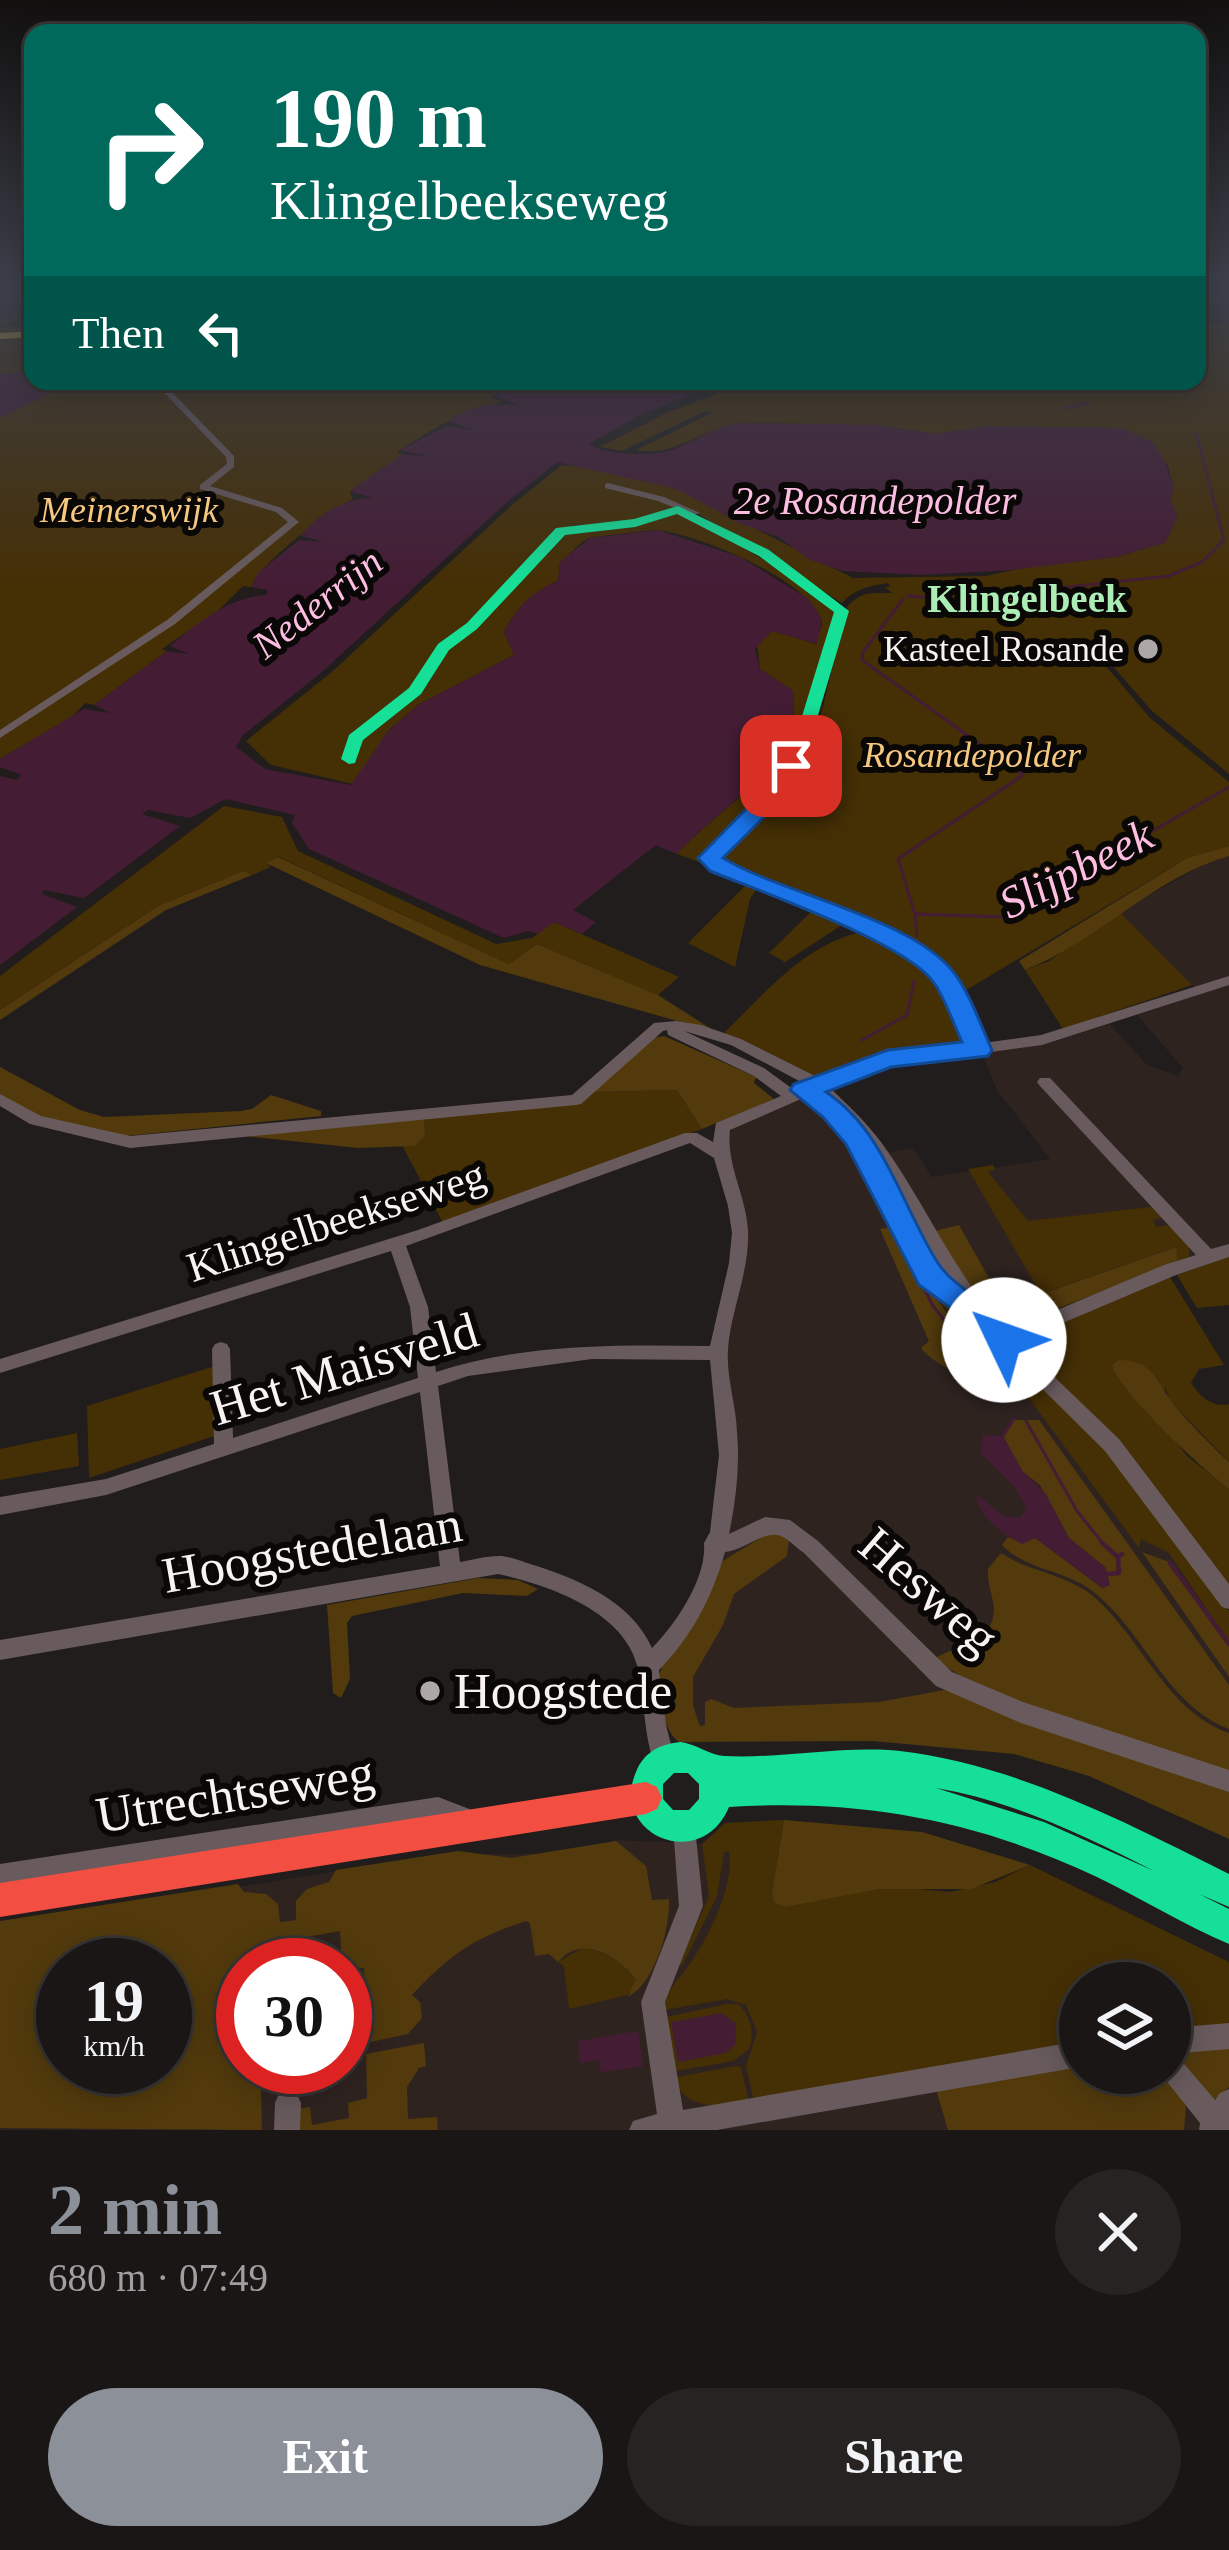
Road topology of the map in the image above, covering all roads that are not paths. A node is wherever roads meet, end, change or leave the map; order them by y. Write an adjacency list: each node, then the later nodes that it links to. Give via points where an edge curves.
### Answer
1 (166, 390): 4 (street, via 230,456 231,466 203,487 294,522 157,633)
2 (608, 486): 3 (street)
3 (695, 513): 5 (street, via 668,510 638,523 561,531 443,647 419,686 355,738); 7 (street, via 842,611 799,752 773,793 710,858 854,921 938,969)
4 (0, 734)
5 (349, 759)
6 (1229, 980): 7 (street, via 1055,1037)
7 (979, 1050): 9 (street, via 888,1059)
8 (1045, 1082): 14 (street)
9 (806, 1089): 10 (street, via 659,1026 576,1100 130,1142 36,1120); 11 (street, via 722,1127); 15 (street, via 853,1118 970,1306)
10 (0, 1099)
11 (720, 1154): 12 (street, Klingelbeekseweg, via 691,1137); 17 (street, via 740,1234)
12 (397, 1243): 18 (street, Klingelbeekseweg); 19 (street, via 417,1295)
13 (1229, 1250): 14 (street)
14 (1208, 1257): 15 (street)
15 (1004, 1340): 24 (street, via 1112,1445)
16 (220, 1349): 20 (street)
17 (718, 1353): 19 (street, Het Maisveld, via 567,1353); 22 (street, via 728,1462)
18 (0, 1366)
19 (428, 1379): 20 (street, Het Maisveld); 23 (street)
20 (224, 1450): 21 (street, Het Maisveld, via 106,1487)
21 (0, 1505)
22 (714, 1543): 26 (street, via 685,1625); 28 (street, Hesweg, via 783,1526 944,1678)
23 (451, 1570): 25 (street, Hoogstedelaan); 26 (street, Hoogstedelaan, via 498,1564 569,1590 628,1625)
24 (1229, 1600)
25 (0, 1650)
26 (648, 1667): 27 (street, Hoogstedelaan, via 651,1722)
27 (664, 1760): 29 (street, via 692,1759); 30 (street, via 647,1780)
28 (1229, 1781)
29 (712, 1782): 32 (street, via 710,1813); 34 (street, via 908,1767 1122,1838); 36 (street, via 897,1796 1042,1835)
30 (646, 1798): 31 (street, Utrechtseweg); 32 (street)
31 (480, 1826): 33 (street, Utrechtseweg, via 438,1808); 35 (street, Utrechtseweg)
32 (685, 1833): 42 (street, via 691,1906 652,2002)
33 (0, 1876)
34 (1229, 1891)
35 (0, 1900)
36 (1229, 1927)
37 (1229, 2036): 38 (street)
38 (1191, 2039)
39 (1059, 2058): 42 (street)
40 (1191, 2090): 41 (street)
41 (1219, 2121)
42 (672, 2125): 43 (street)
43 (642, 2130)

